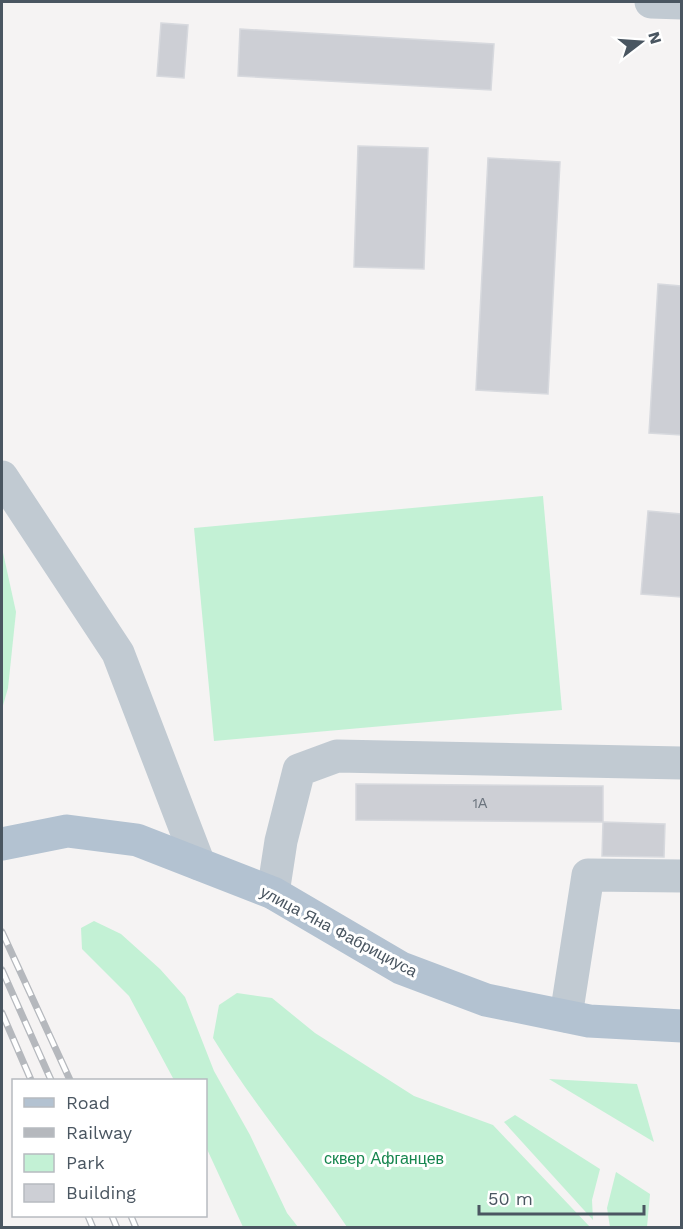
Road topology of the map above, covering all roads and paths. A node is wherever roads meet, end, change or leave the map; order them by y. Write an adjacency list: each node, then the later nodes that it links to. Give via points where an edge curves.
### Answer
1 (651, 2): 2 (street)
2 (681, 3)
3 (2, 477): 6 (street, via 118,653)
4 (681, 763): 8 (street, via 337,756 299,770)
5 (2, 844): 6 (main road, улица Яна Фабрициуса, via 67,831 137,840)
6 (199, 864): 8 (main road, улица Яна Фабрициуса)
7 (681, 876): 9 (street, via 588,875)
8 (273, 893): 9 (main road, улица Яна Фабрициуса, via 402,968 486,1000)
9 (566, 1016): 10 (main road, улица Яна Фабрициуса)
10 (681, 1026)

